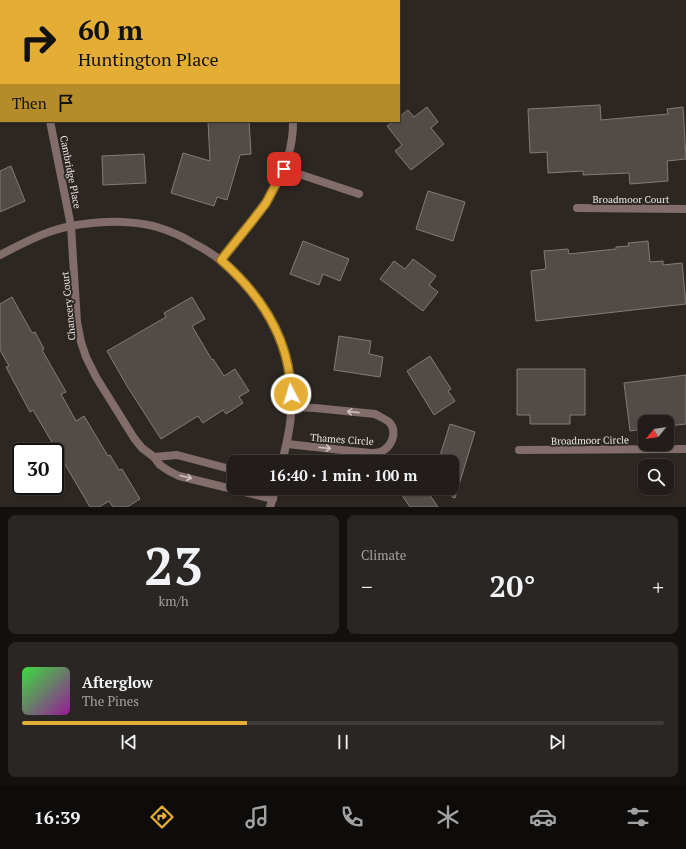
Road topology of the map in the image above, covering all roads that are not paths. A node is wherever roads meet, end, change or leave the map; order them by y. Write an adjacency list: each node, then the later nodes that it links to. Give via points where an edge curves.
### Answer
1 (50, 122): 7 (street, Cambridge Place)
2 (293, 122): 3 (street)
3 (284, 169): 4 (street); 9 (street, via 266,203)
4 (359, 194)
5 (577, 208): 6 (street, Broadmoor Court)
6 (686, 209)
7 (71, 226): 8 (street, via 53,230); 9 (street, via 106,222 156,226 173,232); 15 (street, Chancery Court, via 78,322 86,358 134,438)
8 (0, 255)
9 (221, 260): 10 (street, via 261,303 275,327 287,359 291,382)
10 (291, 407): 11 (street); 11 (street, Thames Circle, one-way to 10, via 380,452 393,439 394,431 390,423 375,414)
11 (287, 444): 14 (street)
12 (686, 449): 13 (street, Broadmoor Circle)
13 (519, 450)
14 (284, 455)
15 (154, 457): 16 (street, via 177,456); 17 (street, Chancery Court, one-way to 17, via 160,465 179,476)
16 (227, 468)
17 (272, 503)

